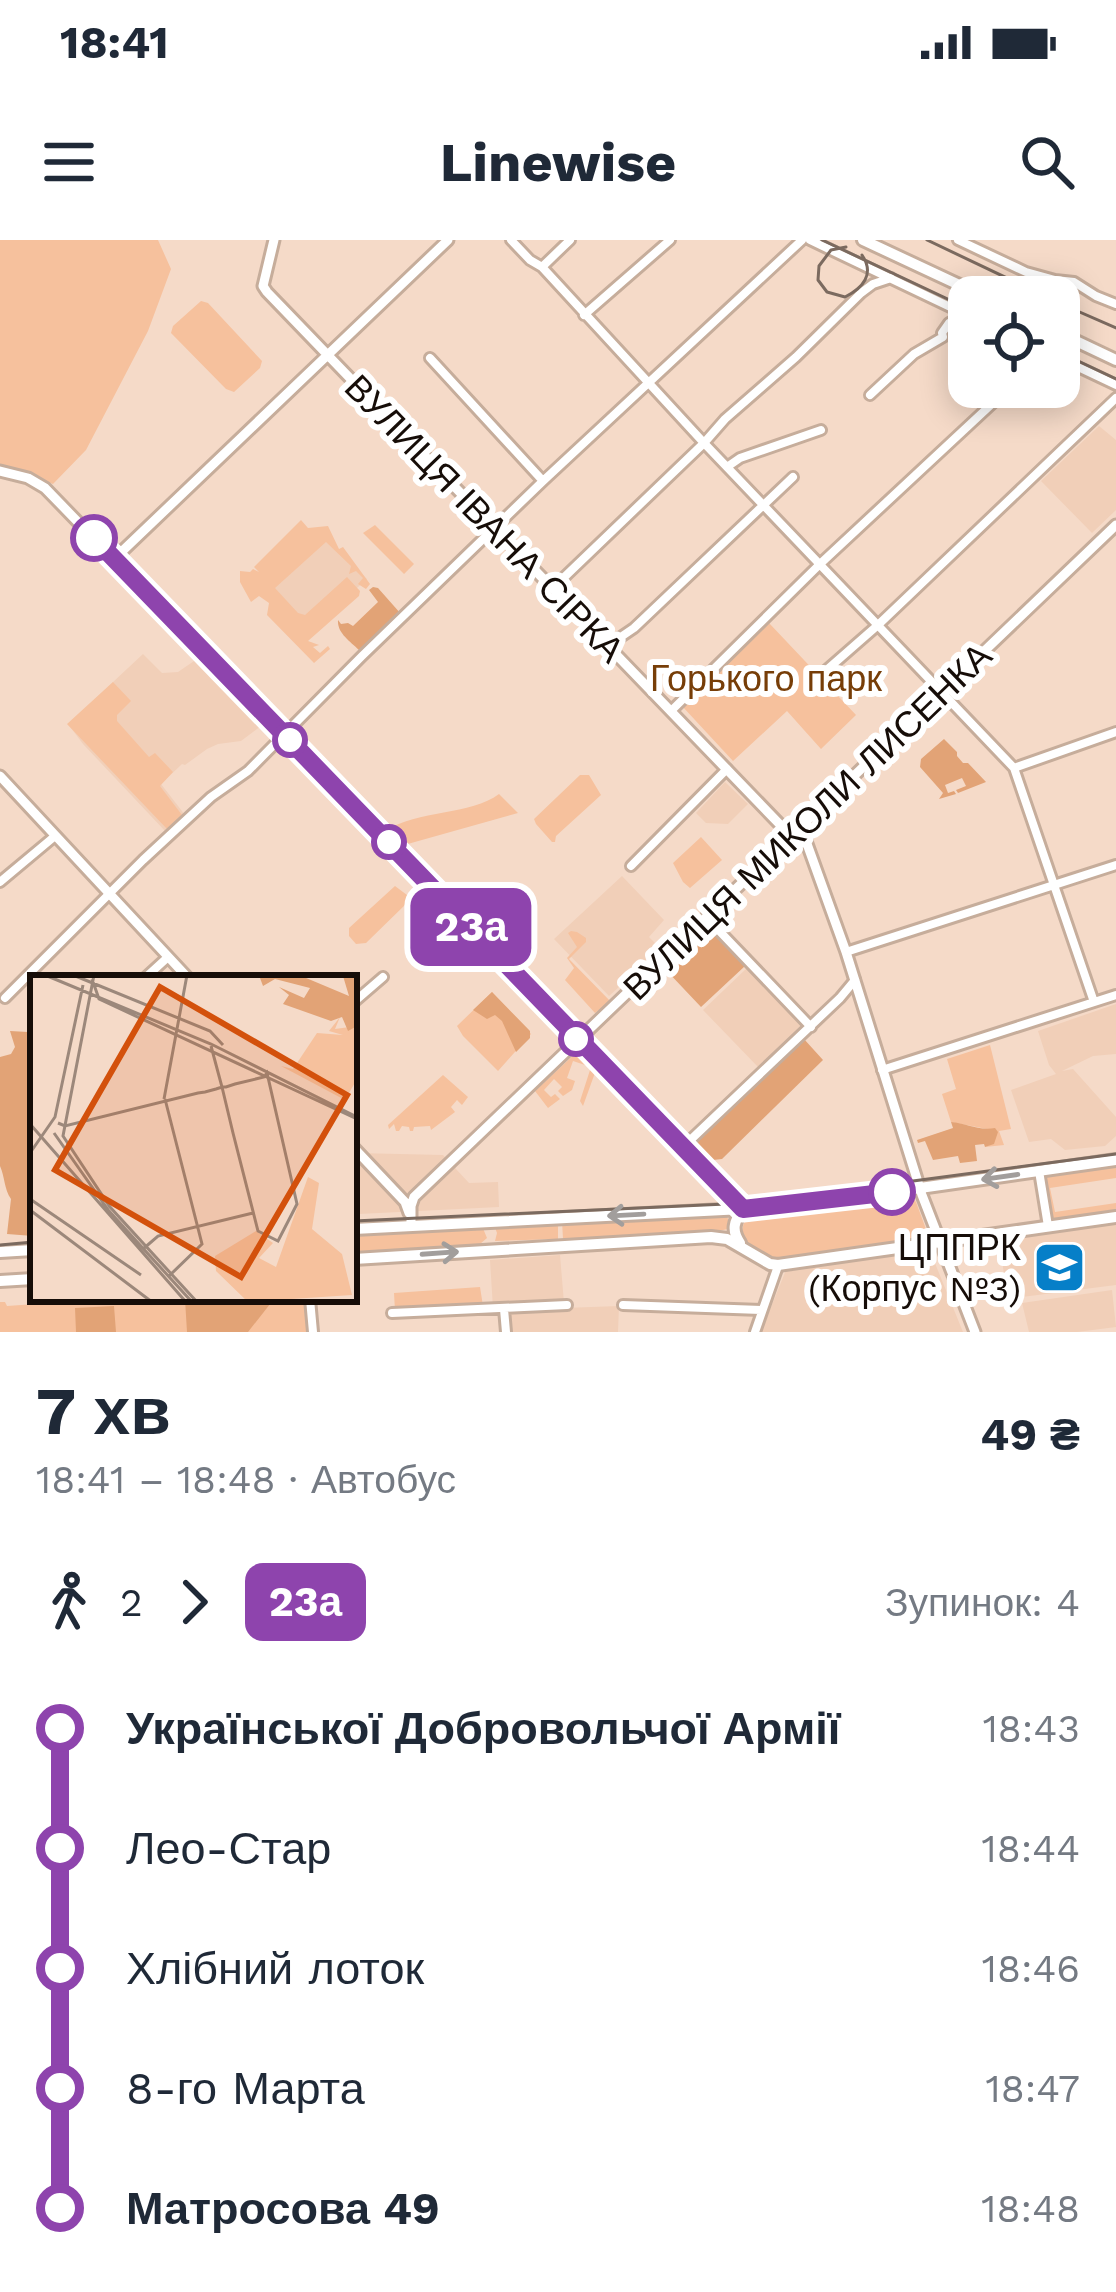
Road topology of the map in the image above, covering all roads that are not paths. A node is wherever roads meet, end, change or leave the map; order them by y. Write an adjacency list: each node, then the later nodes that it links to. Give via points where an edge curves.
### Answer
1 (274, 240): 17 (street, ВУЛИЦЯ ІВАНА СІРКА, via 262,286)
2 (448, 240): 17 (street)
3 (511, 240): 9 (street)
4 (570, 240): 9 (street)
5 (670, 240): 14 (street)
6 (806, 240): 10 (street); 21 (street)
7 (863, 240): 11 (main road)
8 (958, 240): 12 (street)
9 (542, 267): 14 (street)
10 (891, 278): 13 (street); 27 (street, via 861,293)
11 (948, 280)
12 (1116, 304)
13 (948, 306)
14 (584, 314): 21 (street)
15 (948, 324): 23 (street)
16 (1080, 343): 19 (main road)
17 (327, 355): 34 (street, ВУЛИЦЯ ІВАНА СІРКА); 35 (street)
18 (430, 358): 31 (street)
19 (1116, 360)
20 (1080, 368): 22 (street)
21 (647, 383): 27 (street); 31 (street)
22 (1116, 385)
23 (870, 395)
24 (1116, 398): 38 (street)
25 (987, 408): 36 (street)
26 (821, 430): 28 (street)
27 (704, 443): 28 (street); 37 (street)
28 (727, 467): 32 (street)
29 (0, 471): 35 (street, via 51,494)
30 (793, 477): 32 (street)
31 (543, 481): 34 (street)
32 (764, 505): 36 (street); 39 (street)
33 (1116, 525): 41 (street, ВУЛИЦЯ МИКОЛИ ЛИСЕНКА)
34 (494, 529): 37 (street, ВУЛИЦЯ ІВАНА СІРКА); 44 (street)
35 (114, 559): 44 (street)
36 (820, 564): 38 (street); 42 (street)
37 (554, 587): 39 (street, ВУЛИЦЯ ІВАНА СІРКА)
38 (878, 625): 40 (street); 41 (street)
39 (609, 645): 42 (street, ВУЛИЦЯ ІВАНА СІРКА)
40 (822, 674)
41 (941, 692): 45 (street); 48 (street, ВУЛИЦЯ МИКОЛИ ЛИСЕНКА)
42 (671, 710): 46 (street, ВУЛИЦЯ ІВАНА СІРКА)
43 (1116, 733): 45 (street)
44 (284, 734): 56 (street); 71 (street)
45 (1014, 768): 55 (street)
46 (727, 769): 50 (street, ВУЛИЦЯ ІВАНА СІРКА); 53 (street)
47 (0, 776): 49 (street)
48 (807, 820): 50 (street, ВУЛИЦЯ МИКОЛИ ЛИСЕНКА); 51 (street)
49 (55, 836): 54 (street); 56 (street)
50 (790, 836): 51 (street); 57 (street, ВУЛИЦЯ МИКОЛИ ЛИСЕНКА)
51 (806, 842): 58 (street)
52 (1116, 865): 55 (street)
53 (631, 866)
54 (0, 882)
55 (1055, 885): 58 (street); 69 (street)
56 (109, 893): 59 (street); 65 (street)
57 (706, 917): 70 (street); 71 (street, ВУЛИЦЯ МИКОЛИ ЛИСЕНКА)
58 (846, 952): 63 (street)
59 (168, 957): 60 (street); 61 (street)
60 (149, 975)
61 (185, 975)
62 (383, 977): 67 (street)
63 (855, 980): 66 (street); 68 (street)
64 (1116, 995): 69 (street)
65 (5, 998)
66 (840, 998): 68 (street, via 851,992); 70 (street)
67 (357, 999)
68 (862, 1001): 72 (street)
69 (1094, 1002): 72 (street)
70 (811, 1027): 73 (street)
71 (578, 1042): 73 (street); 78 (street, ВУЛИЦЯ МИКОЛИ ЛИСЕНКА)
72 (882, 1070): 77 (street)
73 (682, 1148): 80 (street)
74 (357, 1151): 79 (street)
75 (1116, 1160): 76 (main road)
76 (1039, 1171): 77 (main road, one-way to 77); 84 (street)
77 (921, 1188): 80 (main road); 86 (street)
78 (414, 1197): 79 (street); 83 (street)
79 (402, 1198): 83 (street)
80 (743, 1209): 82 (main road, one-way to 82); 89 (main road, via 734,1233)
81 (1116, 1217): 84 (main road)
82 (486, 1220): 83 (main road); 88 (main road)
83 (411, 1224): 85 (main road)
84 (1048, 1226): 86 (main road)
85 (357, 1229)
86 (940, 1241): 92 (main road); 104 (street)
87 (30, 1250): 90 (main road)
88 (489, 1250): 89 (main road, via 711,1237); 91 (main road, one-way to 88)
89 (746, 1250): 92 (main road)
90 (0, 1252)
91 (357, 1259)
92 (778, 1265): 99 (street)
93 (30, 1279): 94 (main road)
94 (0, 1281)
95 (310, 1302): 101 (street)
96 (567, 1305): 98 (street)
97 (623, 1305): 99 (street)
98 (504, 1309): 100 (street); 102 (street)
99 (761, 1310): 103 (street)
100 (392, 1313)
101 (313, 1332)
102 (506, 1332)
103 (755, 1332)
104 (975, 1332)

